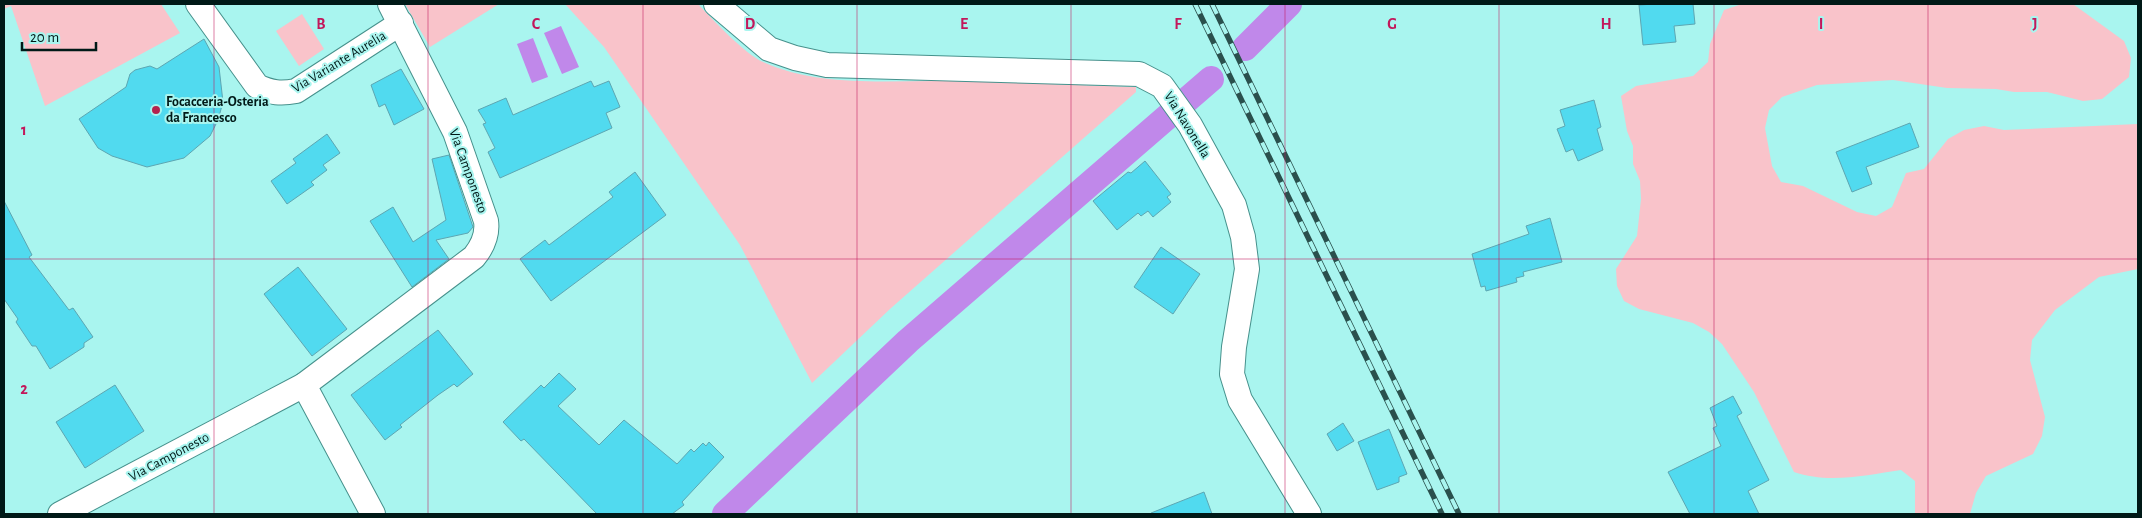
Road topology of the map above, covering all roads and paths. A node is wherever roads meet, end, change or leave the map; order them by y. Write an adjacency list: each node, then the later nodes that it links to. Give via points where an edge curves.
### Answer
1 (198, 4): 3 (street, Via Variante Aurelia, via 257,86 283,94 296,91)
2 (716, 4): 7 (street, Via Navonella, via 769,49 827,65 1139,74 1162,86 1190,125 1234,204 1247,269 1232,374 1240,400)
3 (395, 13): 4 (street, Via Camponesto, via 455,132 487,231 482,248 474,257)
4 (304, 385): 5 (street, Via Camponesto); 6 (street)
5 (60, 514)
6 (373, 514)
7 (1310, 514)

